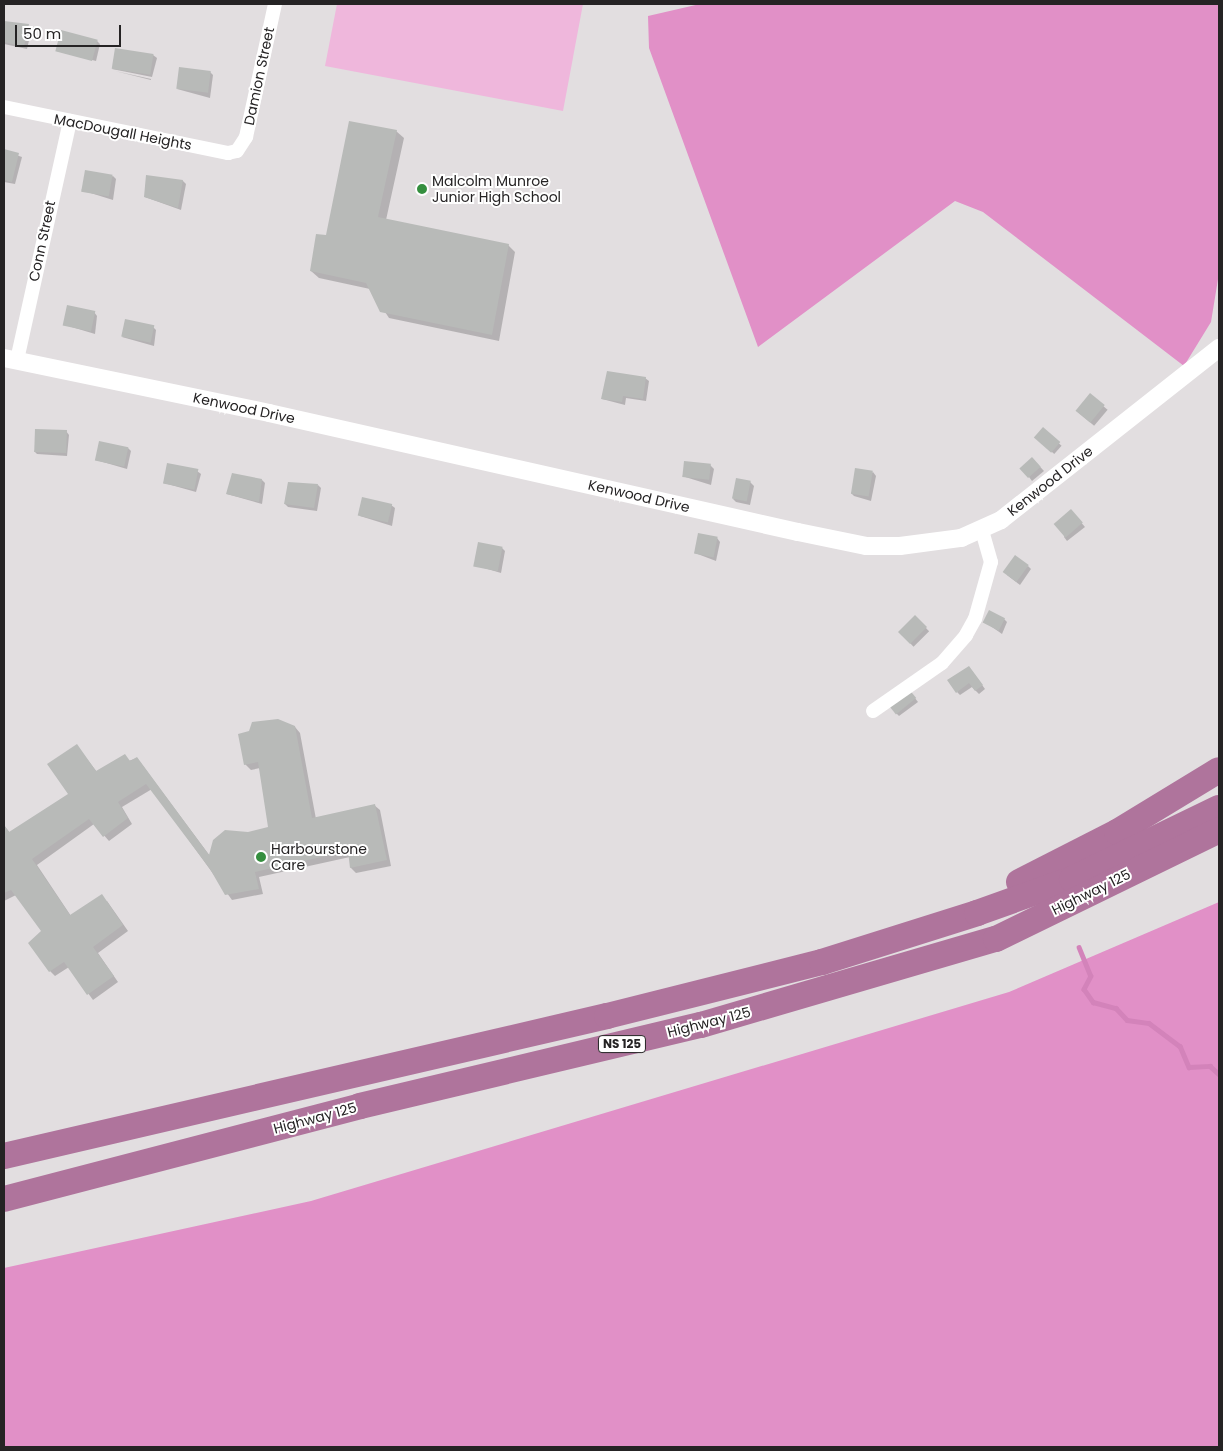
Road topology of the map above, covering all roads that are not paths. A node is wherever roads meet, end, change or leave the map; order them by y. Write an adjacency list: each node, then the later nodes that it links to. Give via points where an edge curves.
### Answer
1 (275, 4): 4 (street, Damion Street)
2 (4, 107): 3 (street, MacDougall Heights)
3 (70, 121): 4 (street, MacDougall Heights, via 228,153); 6 (street, Conn Street)
4 (242, 149)
5 (1219, 348): 7 (street, Kenwood Drive, via 1013,512)
6 (10, 359): 7 (street, Kenwood Drive, via 279,415 866,546 919,546 961,538)
7 (982, 530): 8 (street, via 991,562 975,619 966,635 942,663)
8 (873, 711)
9 (1219, 770): 12 (highway, via 1117,832 1044,871)
10 (1219, 808): 12 (highway, Highway 125 / NS 125, via 1072,879 969,916)
11 (1219, 830): 14 (highway, Highway 125 / NS 125, via 996,938 710,1022 360,1106)
12 (822, 962): 13 (highway, Highway 125 / NS 125, via 598,1018)
13 (4, 1156)
14 (4, 1199)

